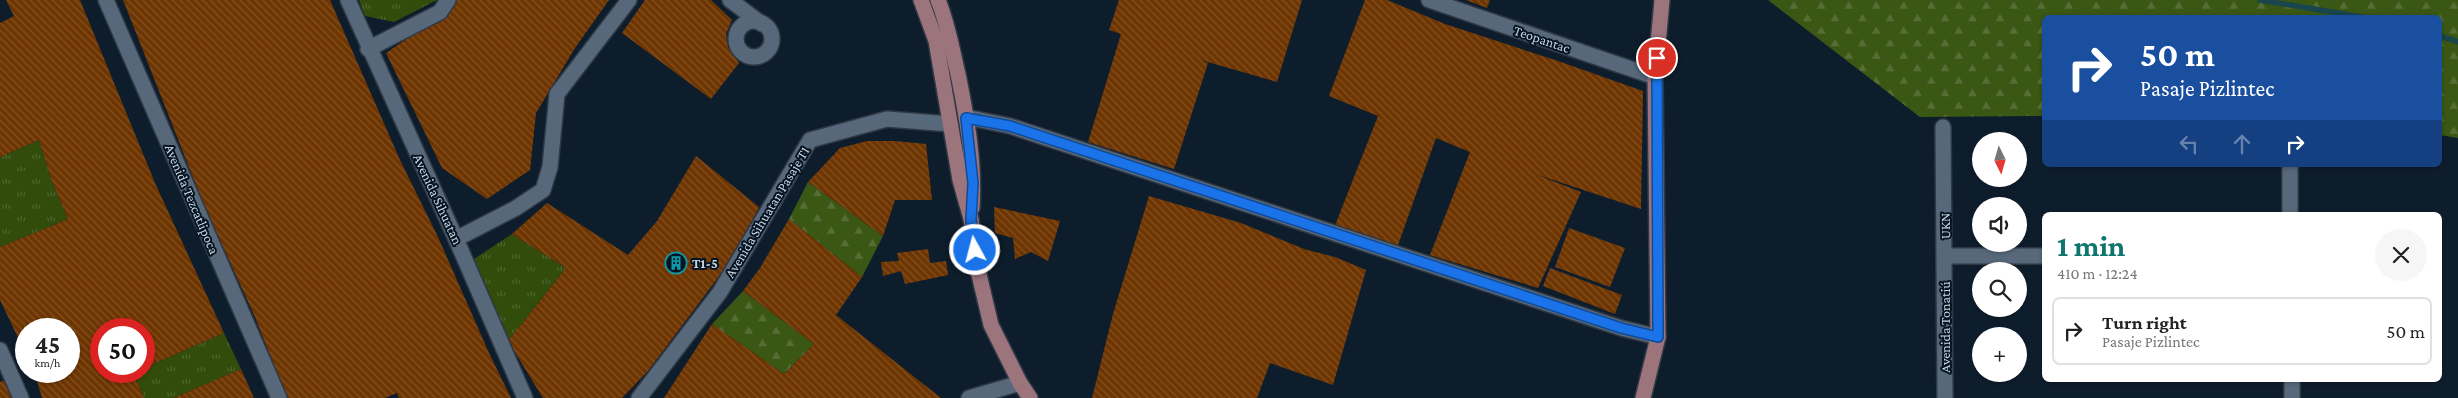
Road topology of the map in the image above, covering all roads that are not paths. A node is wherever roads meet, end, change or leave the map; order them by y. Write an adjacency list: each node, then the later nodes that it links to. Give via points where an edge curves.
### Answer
1 (106, 0): 27 (street, Avenida Tezcatlipoca)
2 (348, 0): 11 (street, Avenida Sihuatan)
3 (448, 0): 11 (street, via 440,12)
4 (629, 0): 19 (street, via 558,94 550,167 543,190)
5 (730, 0): 10 (street)
6 (921, 0): 14 (main road, via 936,41)
7 (938, 0): 13 (main road, via 949,31)
8 (1429, 0): 12 (street, Teopantac)
9 (1662, 0): 12 (main road)
10 (762, 24)
11 (368, 49): 19 (street, Avenida Sihuatan)
12 (1655, 78): 22 (main road)
13 (966, 118): 18 (main road, via 973,183); 22 (street, via 1010,126 1621,328)
14 (950, 124): 18 (main road); 29 (street, Avenida Sihuatan Pasaje T1, via 887,119 810,140 720,292)
15 (1944, 127): 20 (street, UKN)
16 (2290, 167): 17 (street)
17 (2290, 212)
18 (971, 220): 25 (main road, via 977,266 991,325)
19 (456, 239): 28 (street, Avenida Sihuatan)
20 (1946, 256): 21 (street, UKN); 33 (street, Avenida Tonatiú)
21 (2042, 256)
22 (1658, 337): 32 (main road)
23 (0, 350): 26 (street)
24 (2292, 382): 34 (street)
25 (1020, 383): 30 (street); 31 (main road)
26 (21, 398)
27 (279, 398)
28 (526, 398)
29 (639, 398)
30 (969, 398)
31 (1030, 398)
32 (1643, 398)
33 (1945, 398)
34 (2292, 398)

